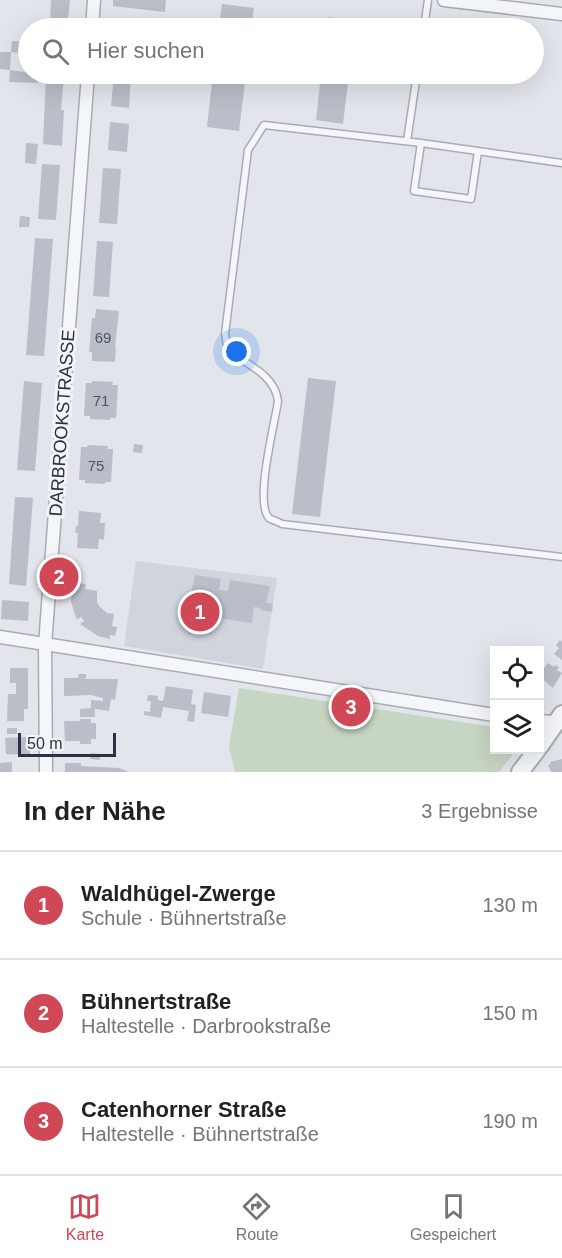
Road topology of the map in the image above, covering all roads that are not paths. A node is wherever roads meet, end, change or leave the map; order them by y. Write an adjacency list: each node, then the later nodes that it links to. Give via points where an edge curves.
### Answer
1 (94, 0): 5 (street)
2 (428, 0): 6 (lane)
3 (444, 0): 4 (street)
4 (562, 14)
5 (93, 18)
6 (425, 18)
7 (87, 84): 15 (street, DARBROOKSTRASSE)
8 (416, 84): 9 (lane)
9 (408, 141): 10 (lane); 13 (lane, via 264,125 248,150 225,334 228,351 263,375 277,390 263,505 269,517 282,524)
10 (421, 143): 11 (lane); 11 (lane, via 414,192 471,199)
11 (478, 151): 12 (lane)
12 (562, 163)
13 (562, 557)
14 (0, 637): 15 (street)
15 (45, 645): 16 (street); 21 (street, DARBROOKSTRASSE)
16 (490, 714)
17 (560, 720): 18 (street); 19 (street)
18 (544, 721)
19 (544, 741)
20 (534, 754): 22 (street)
21 (46, 772)
22 (519, 772)

